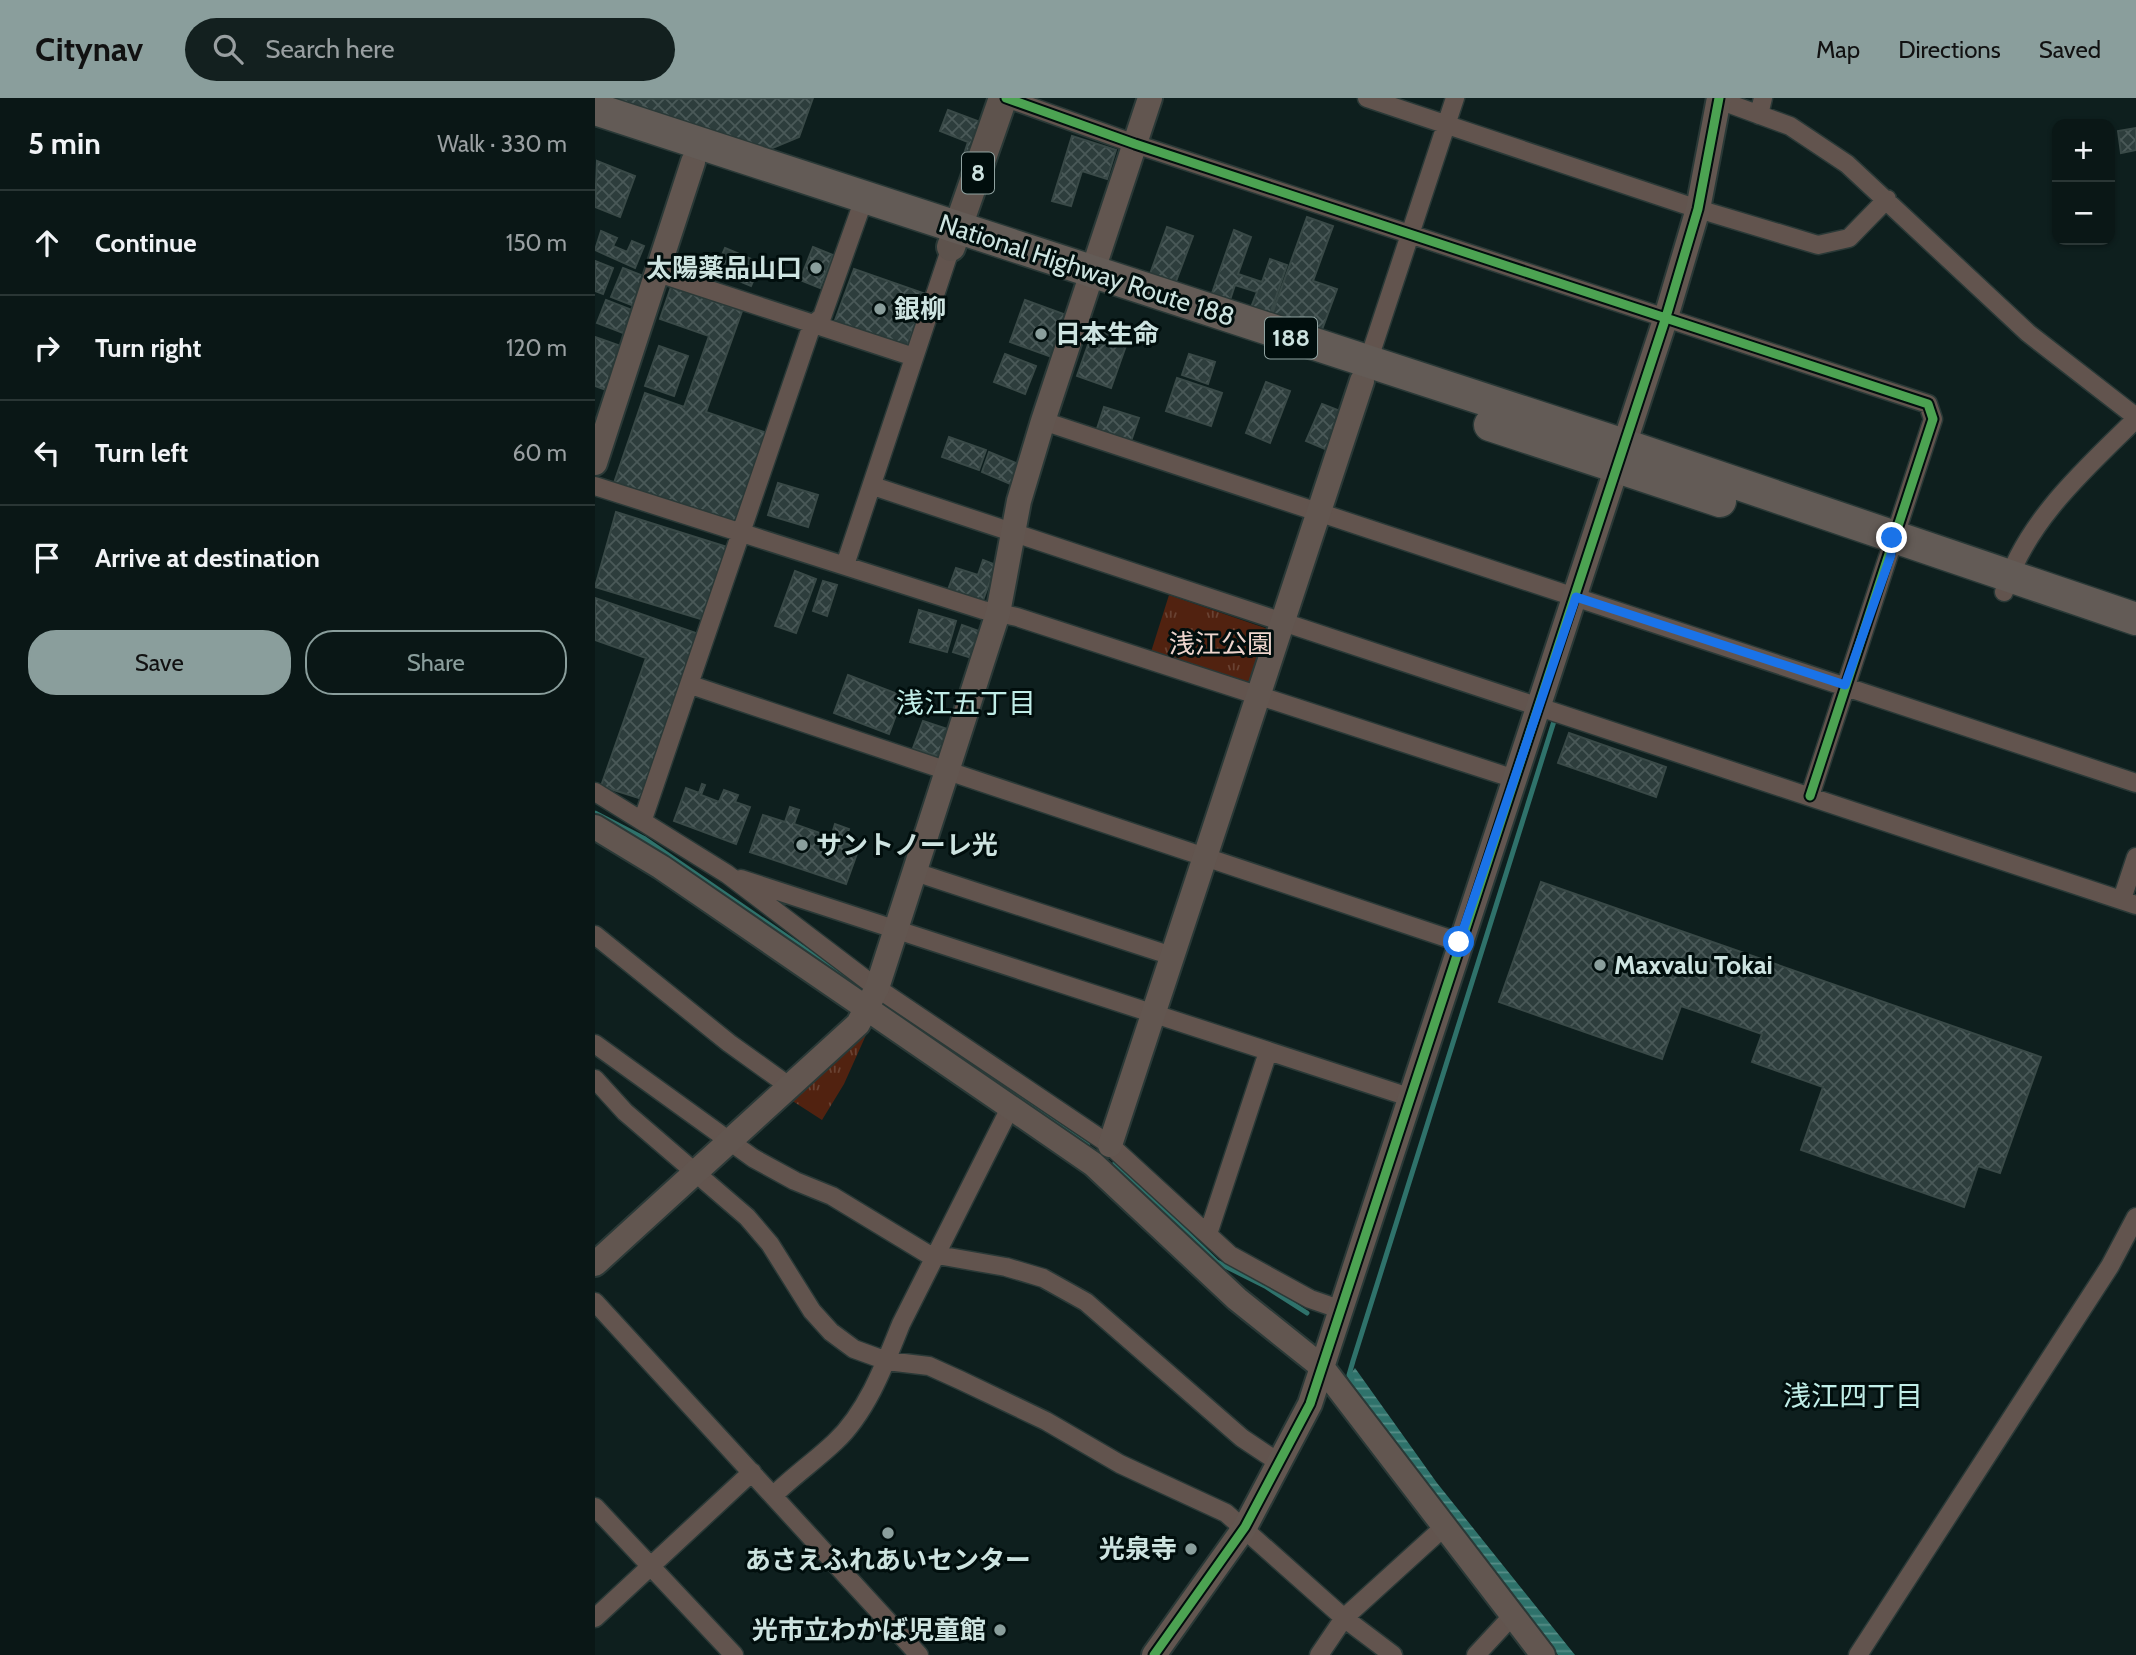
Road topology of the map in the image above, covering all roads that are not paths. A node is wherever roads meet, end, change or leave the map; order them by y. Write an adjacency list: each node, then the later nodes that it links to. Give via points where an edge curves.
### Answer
1 (1005, 98): 10 (street); 16 (main road, 8)
2 (1150, 98): 10 (street)
3 (1367, 98): 8 (street)
4 (1455, 98): 8 (street)
5 (1716, 99): 6 (street); 14 (street)
6 (1761, 106): 12 (street, via 1847,163)
7 (595, 109): 11 (highway, National Highway Route 188 / 188)
8 (1446, 124): 14 (street); 15 (street)
9 (595, 130): 11 (highway, National Highway Route 188 / 188)
10 (1135, 144): 15 (street); 18 (street)
11 (696, 153): 13 (highway, National Highway Route 188 / 188); 17 (street)
12 (1887, 199): 14 (street, via 1849,238 1827,246); 23 (street, via 2028,334)
13 (862, 206): 16 (highway, National Highway Route 188 / 188); 20 (street, via 823,317)
14 (1698, 209): 19 (street)
15 (1411, 234): 19 (street); 22 (street)
16 (955, 237): 18 (highway, National Highway Route 188 / 188); 21 (street)
17 (658, 273): 20 (street); 26 (street)
18 (1089, 281): 22 (highway, National Highway Route 188 / 188); 24 (street)
19 (1666, 317): 25 (street); 32 (street, via 1928,404 1933,419)
20 (812, 325): 21 (street); 31 (street)
21 (914, 357): 27 (street)
22 (1365, 372): 25 (highway, National Highway Route 188 / 188); 29 (street)
23 (2136, 418): 34 (street, via 2086,466 2015,559)
24 (1043, 421): 29 (street); 30 (street)
25 (1620, 456): 32 (highway, National Highway Route 188 / 188); 35 (street)
26 (595, 463)
27 (873, 485): 30 (street); 33 (street)
28 (595, 486): 31 (street)
29 (1318, 513): 35 (street); 38 (street)
30 (1014, 531): 36 (street); 38 (street)
31 (741, 535): 33 (street); 40 (street)
32 (1891, 547): 34 (highway, National Highway Route 188 / 188); 41 (street)
33 (845, 565): 36 (street)
34 (2006, 584): 37 (highway, National Highway Route 188 / 188); 39 (highway, National Highway Route 188 / 188)
35 (1576, 597): 41 (street); 43 (street)
36 (999, 613): 42 (street); 44 (street)
37 (2136, 619)
38 (1283, 622): 42 (street); 43 (street)
39 (2136, 636)
40 (691, 685): 44 (street); 49 (street)
41 (1845, 685): 46 (street); 48 (street)
42 (1258, 695): 45 (street); 51 (street)
43 (1538, 707): 45 (street); 48 (street)
44 (949, 770): 51 (street); 53 (street)
45 (1515, 779): 58 (street)
46 (2136, 783)
47 (595, 792): 49 (street)
48 (1810, 796): 55 (street)
49 (643, 819): 54 (street)
50 (595, 827): 61 (street, via 661,867)
51 (1205, 855): 58 (street); 59 (street)
52 (2136, 858): 55 (street)
53 (915, 872): 56 (street); 59 (street)
54 (727, 874): 56 (street); 60 (street)
55 (2129, 902)
56 (895, 929): 60 (street); 62 (street)
57 (595, 936): 66 (street)
58 (1459, 942): 67 (street)
59 (1172, 956): 62 (street)
60 (877, 988): 61 (street); 70 (street)
61 (867, 1010): 66 (street, via 858,1024); 68 (street)
62 (1153, 1013): 64 (street); 70 (street)
63 (595, 1044): 69 (street)
64 (1268, 1052): 67 (street); 74 (street)
65 (595, 1079): 72 (street)
66 (789, 1086): 69 (street)
67 (1409, 1097): 78 (street)
68 (1010, 1108): 71 (street); 75 (street)
69 (730, 1140): 72 (street); 75 (street, via 754,1158 832,1196)
70 (1109, 1145): 71 (street); 74 (street)
71 (1093, 1164): 80 (street, via 1237,1299)
72 (695, 1174): 76 (street); 79 (street, via 747,1217 831,1332 854,1349)
73 (2136, 1217): 98 (street, via 2110,1266)
74 (1208, 1234): 78 (street, via 1230,1255 1310,1299)
75 (936, 1256): 79 (street); 81 (street, via 1043,1278 1086,1302 1242,1438)
76 (595, 1264)
77 (595, 1302): 82 (street)
78 (1339, 1309): 80 (street)
79 (887, 1361): 83 (street, via 854,1420); 85 (street, via 929,1366 960,1380 1046,1421 1120,1464 1227,1513)
80 (1322, 1367): 81 (street); 86 (street)
81 (1281, 1464): 85 (street)
82 (752, 1472): 83 (street); 87 (street)
83 (773, 1496): 92 (street)
84 (595, 1507): 87 (street)
85 (1245, 1527): 90 (street); 93 (street)
86 (1444, 1527): 88 (street); 90 (street)
87 (650, 1567): 89 (street); 91 (street)
88 (1513, 1615): 96 (street); 97 (street)
89 (595, 1618)
90 (1344, 1618): 94 (street); 95 (street)
91 (734, 1655)
92 (919, 1655)
93 (1154, 1655)
94 (1319, 1655)
95 (1393, 1655)
96 (1476, 1655)
97 (1543, 1655)
98 (1858, 1655)

